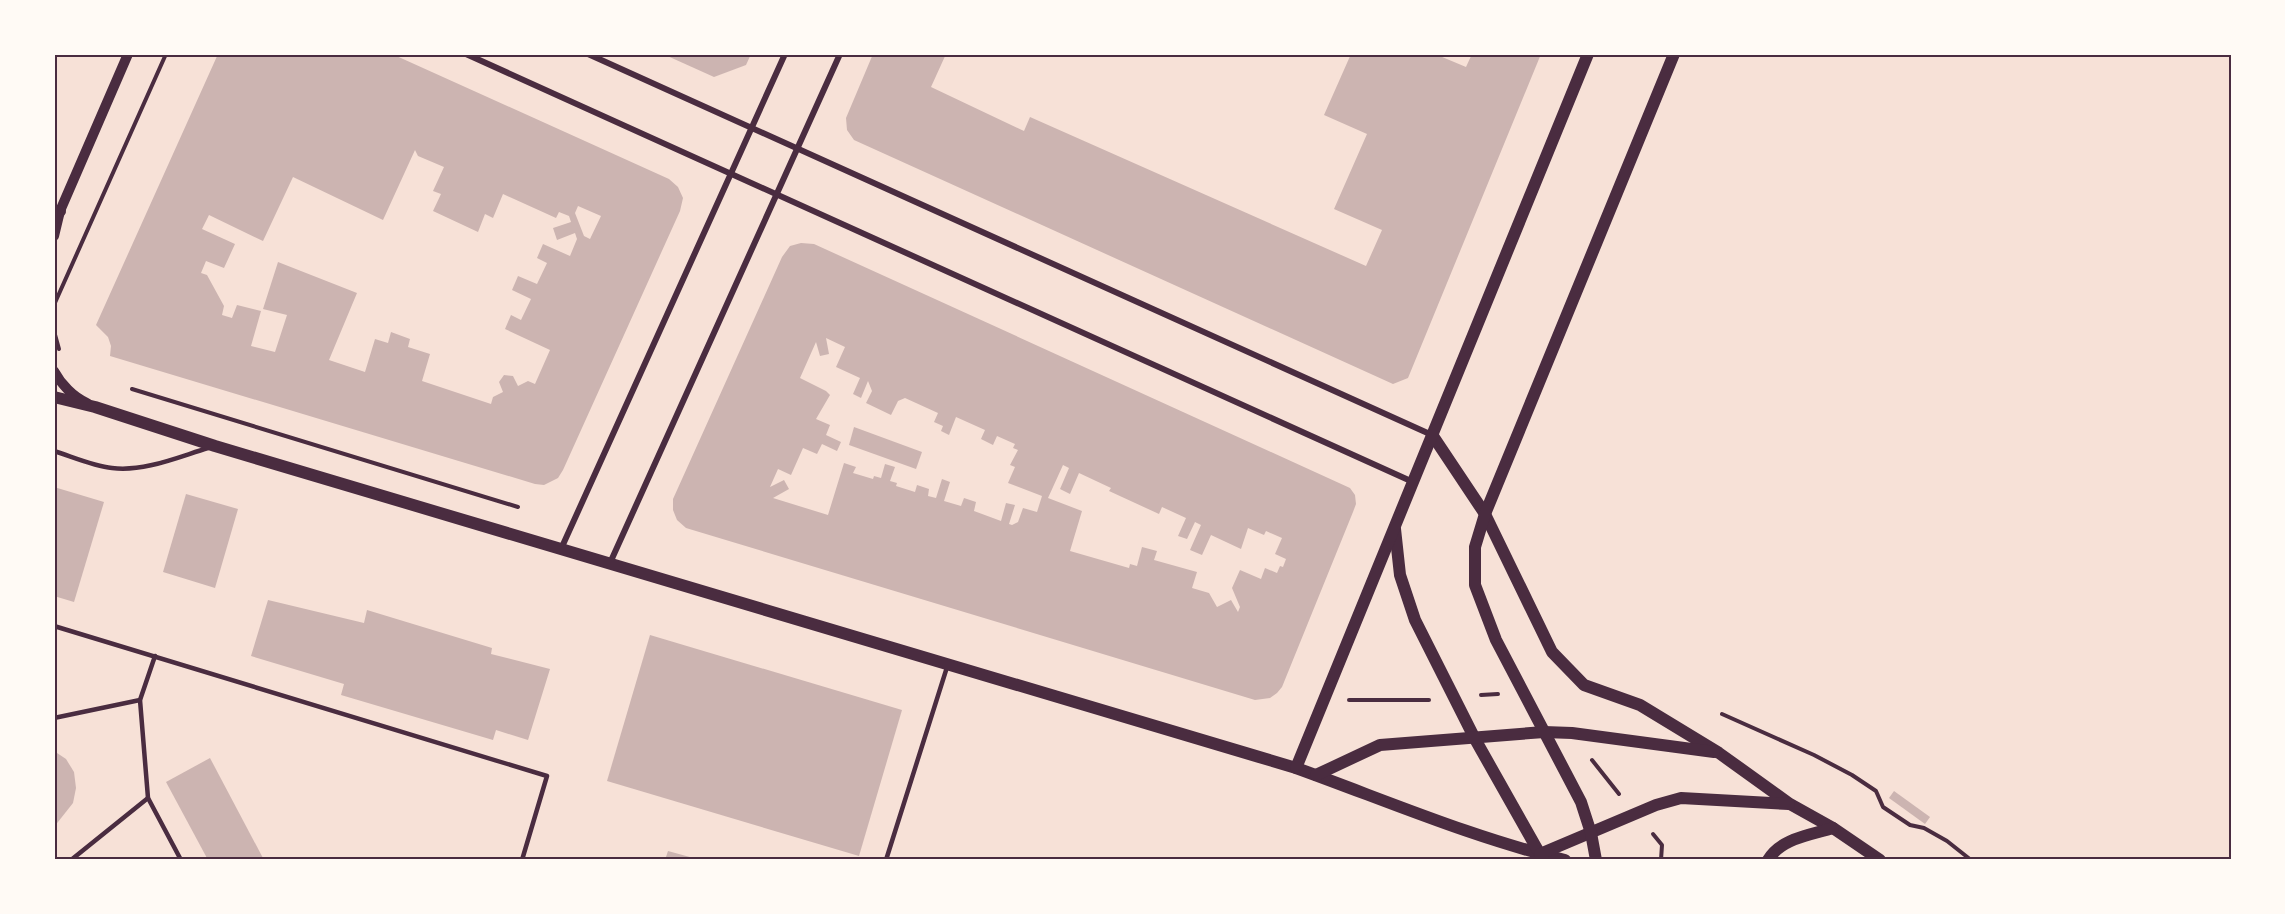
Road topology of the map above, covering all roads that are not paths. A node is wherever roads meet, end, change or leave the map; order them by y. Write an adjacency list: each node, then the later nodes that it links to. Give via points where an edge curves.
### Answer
1 (128, 54): 12 (street)
2 (466, 54): 10 (street)
3 (588, 54): 8 (street)
4 (785, 54): 8 (street)
5 (840, 54): 9 (street)
6 (1588, 54): 17 (main road)
7 (1674, 54): 21 (main road)
8 (751, 128): 9 (street); 10 (street)
9 (797, 148): 11 (street); 17 (street)
10 (731, 173): 11 (street); 23 (street)
11 (777, 194): 20 (street); 24 (street)
12 (57, 215): 13 (street)
13 (54, 236)
14 (54, 370): 16 (street, via 72,393)
15 (54, 397): 16 (main road)
16 (96, 407): 18 (main road)
17 (1433, 436): 20 (main road); 21 (main road)
18 (215, 446): 19 (lane, via 132,468 99,466); 23 (main road)
19 (54, 451)
20 (1414, 482): 22 (main road)
21 (1485, 514): 30 (main road, via 1475,547 1475,585 1496,640); 32 (main road, via 1552,652 1584,685 1640,705)
22 (1394, 528): 31 (main road, via 1400,575 1415,620); 33 (main road)
23 (561, 549): 24 (main road)
24 (610, 564): 27 (main road)
25 (54, 626): 26 (lane)
26 (155, 656): 28 (lane); 42 (lane, via 547,776)
27 (948, 664): 33 (main road); 43 (lane)
28 (140, 700): 29 (lane); 35 (lane)
29 (54, 718)
30 (1544, 732): 31 (main road); 32 (main road); 38 (main road, via 1581,802)
31 (1475, 739): 34 (main road, via 1380,746); 39 (main road)
32 (1719, 753): 36 (main road)
33 (1296, 768): 34 (main road)
34 (1316, 775): 39 (main road)
35 (148, 798): 40 (lane); 41 (lane)
36 (1790, 804): 37 (main road); 38 (main road, via 1681,798)
37 (1833, 828): 46 (main road, via 1791,841); 47 (main road)
38 (1591, 833): 39 (main road); 45 (main road)
39 (1541, 857): 44 (main road)
40 (71, 860)
41 (181, 860)
42 (522, 860)
43 (886, 860)
44 (1565, 860)
45 (1596, 860)
46 (1768, 860)
47 (1880, 860)

